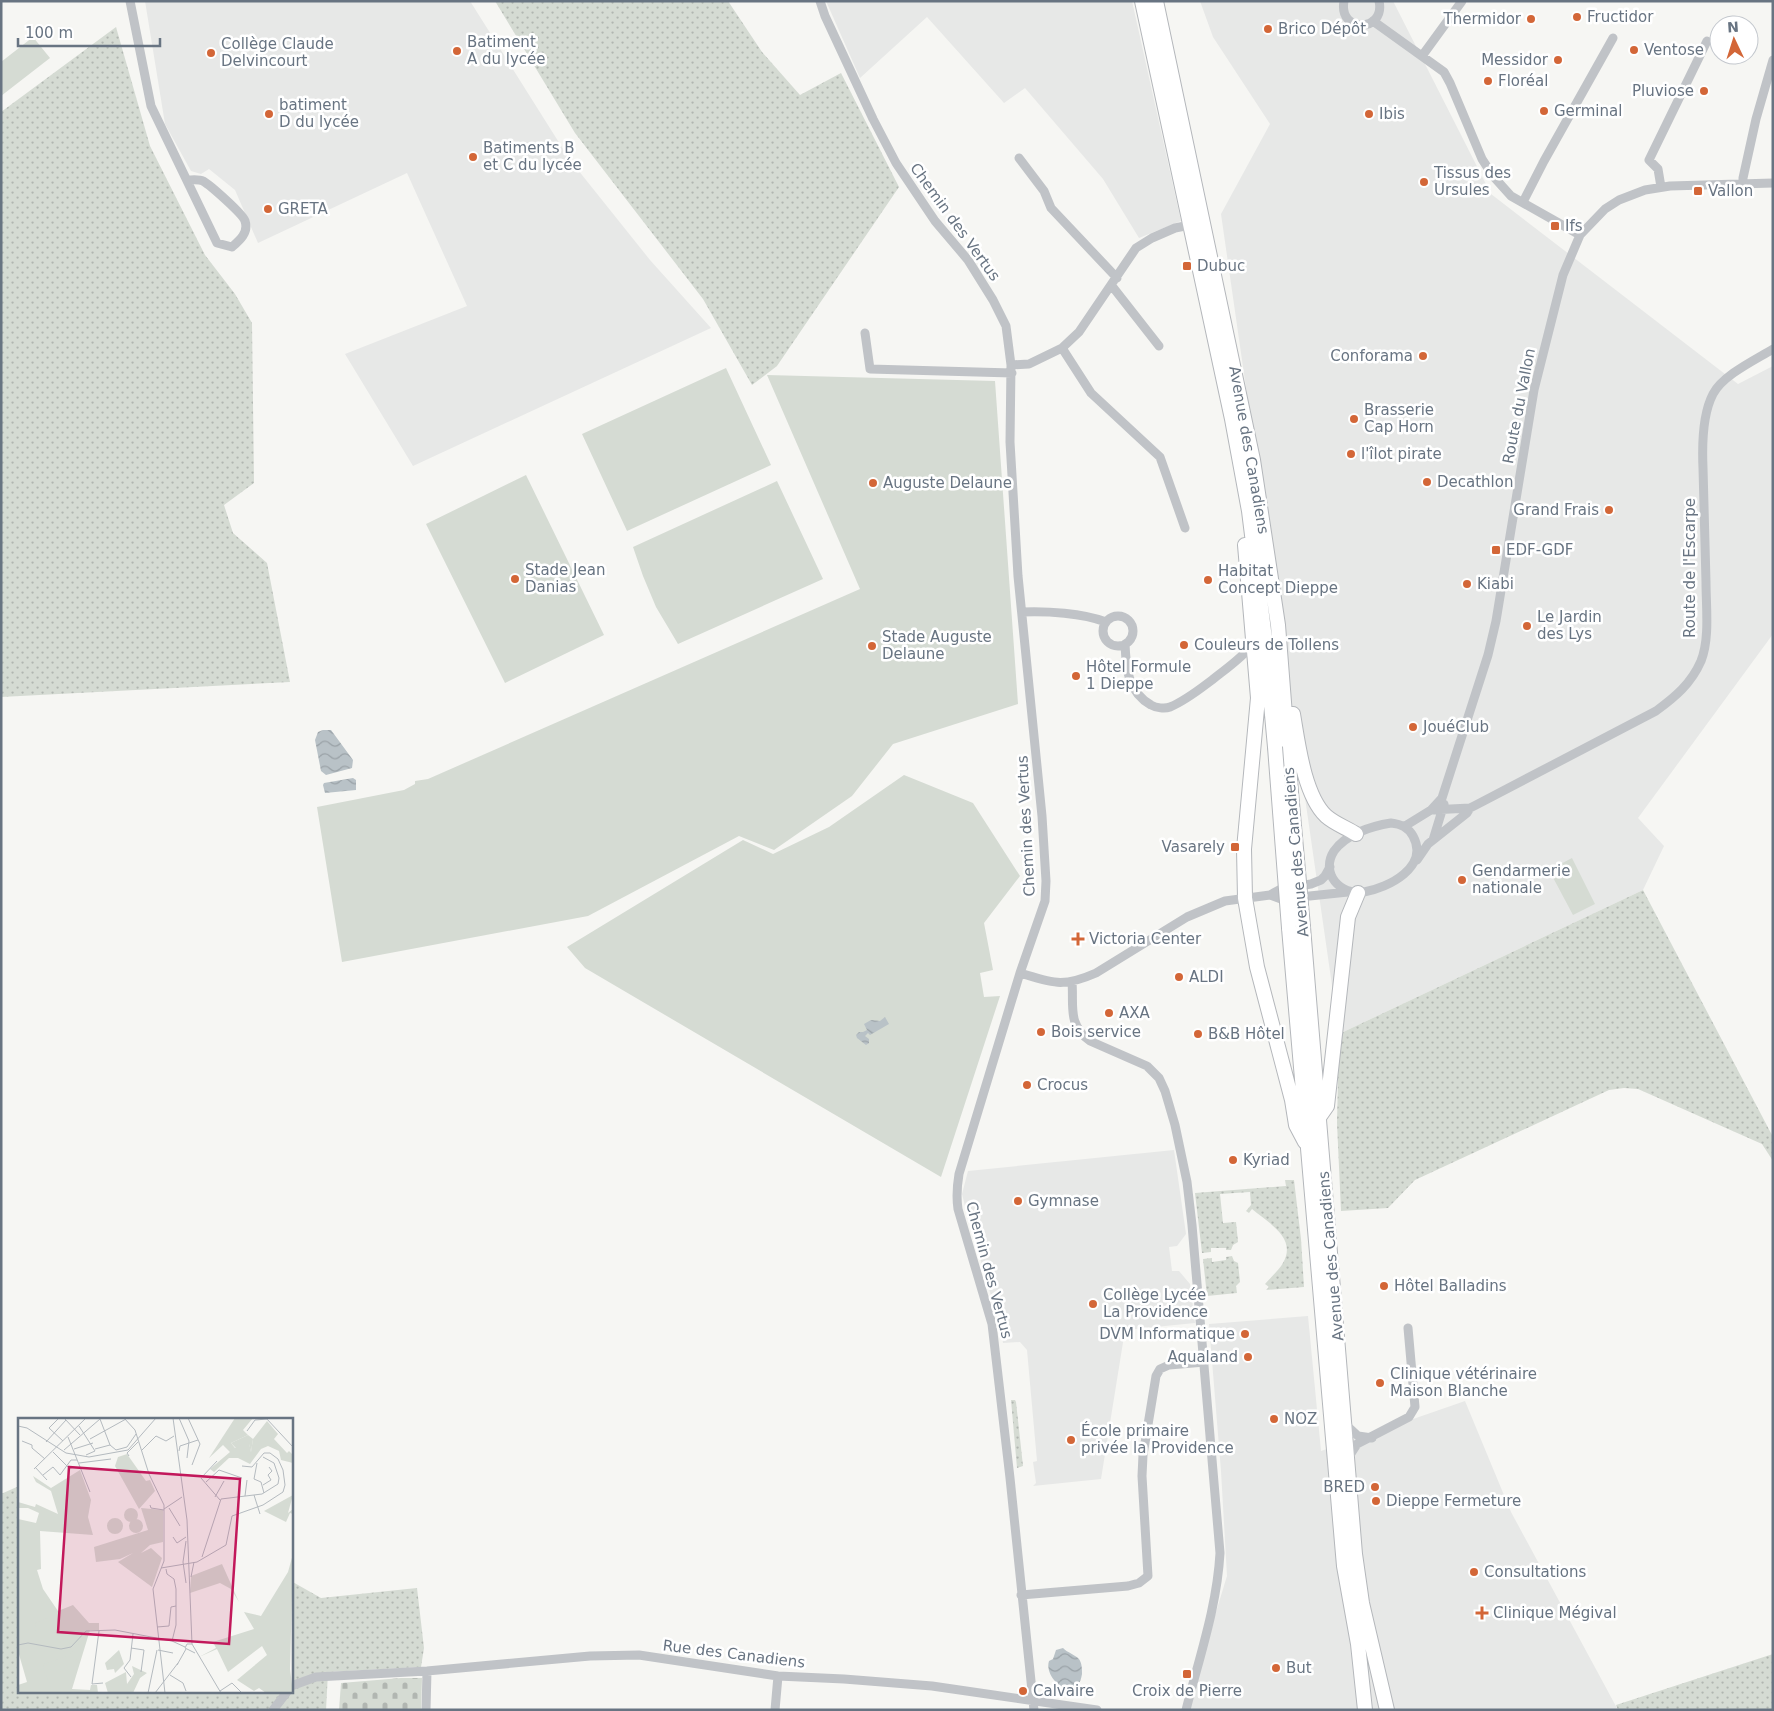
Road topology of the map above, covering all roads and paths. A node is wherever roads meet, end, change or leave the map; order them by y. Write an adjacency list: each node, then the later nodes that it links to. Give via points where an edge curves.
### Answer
1 (130, 1): 14 (street, via 151,106)
2 (820, 1): 26 (street, Chemin des Vertus, via 873,119 906,180 968,260 993,300 1006,326)
3 (1142, 1): 19 (main road, Avenue des Canadiens)
4 (1156, 1): 31 (main road, Avenue des Canadiens, via 1253,460)
5 (1344, 1): 8 (street, via 1343,12 1349,21 1363,26)
6 (1462, 1): 11 (street)
7 (1380, 2): 8 (street, via 1379,13)
8 (1373, 21): 11 (street)
9 (1613, 38): 18 (street)
10 (1707, 41): 17 (street, via 1650,160 1658,169)
11 (1422, 56): 18 (street, via 1444,72 1482,159 1493,176 1511,196)
12 (1773, 60): 16 (street)
13 (1019, 158): 21 (street, via 1044,191 1050,208)
14 (187, 180): 14 (street, via 217,242 232,247 242,239 246,222 236,209 202,181)
15 (1773, 183): 16 (street, Route du Vallon)
16 (1743, 184): 17 (street, Route du Vallon)
17 (1661, 187): 20 (street, Route du Vallon, via 1619,200 1605,209)
18 (1523, 202): 20 (street)
19 (1190, 225): 21 (street, via 1175,228 1136,248); 27 (main road, Avenue des Canadiens)
20 (1580, 235): 34 (street, Route du Vallon, via 1562,275 1534,390 1488,655)
21 (1114, 282): 23 (street); 24 (street, via 1079,332)
22 (865, 333): 26 (street, via 870,368)
23 (1159, 346)
24 (1062, 348): 26 (street); 28 (street, via 1091,393 1160,457)
25 (1773, 349): 35 (street, Route de l'Escarpe, via 1731,374 1713,393 1706,414 1703,459 1705,647 1697,670 1682,691 1656,711)
26 (1011, 369): 29 (street, Chemin des Vertus, via 1010,442)
27 (1249, 511): 33 (main road, via 1243,526); 46 (main road, Avenue des Canadiens, bridge)
28 (1185, 528)
29 (1022, 612): 30 (street, via 1036,611); 47 (street, Chemin des Vertus, via 1046,880 1045,901)
30 (1106, 622): 32 (street, via 1103,632 1110,649); 32 (street, via 1122,617 1130,622 1133,633)
31 (1278, 625): 39 (main road, via 1300,758 1308,784 1321,810); 46 (main road, Avenue des Canadiens, bridge, via 1291,792)
32 (1125, 644): 33 (street, via 1128,675 1134,691 1155,707 1168,708 1203,687 1244,656)
33 (1253, 644): 45 (main road, via 1258,698 1244,849)
34 (1446, 787): 36 (street); 37 (street, via 1442,798)
35 (1470, 808): 36 (street, Route de l'Escarpe); 40 (street, Route de l'Escarpe)
36 (1443, 809): 37 (street, Route de l'Escarpe); 40 (street)
37 (1431, 810): 38 (street)
38 (1404, 826): 39 (street, via 1382,825); 41 (street, via 1416,844)
39 (1356, 834): 42 (street, via 1334,852)
40 (1433, 840): 41 (street, Route de l'Escarpe)
41 (1413, 864): 43 (street, via 1386,886)
42 (1330, 867): 43 (street, via 1335,882 1343,890); 44 (street, via 1321,880 1281,889)
43 (1353, 892): 44 (street, via 1281,899); 49 (main road, via 1326,1106)
44 (1270, 895): 45 (street)
45 (1245, 898): 48 (street, via 1210,907 1181,920 1096,973); 50 (main road, via 1257,967 1296,1125)
46 (1296, 927): 49 (main road, Avenue des Canadiens); 50 (main road, Avenue des Canadiens)
47 (1020, 973): 48 (street, via 1045,982); 56 (street, Chemin des Vertus, via 956,1189 958,1209 992,1324)
48 (1072, 982): 52 (street, via 1073,1017 1082,1035 1147,1066 1159,1078 1165,1091 1187,1182)
49 (1319, 1116): 53 (main road, Avenue des Canadiens)
50 (1307, 1147): 67 (main road, Avenue des Canadiens, via 1344,1566)
51 (1408, 1328): 54 (street, via 1415,1407 1409,1417)
52 (1205, 1362): 56 (street, via 1169,1365 1160,1368 1156,1376 1142,1476 1148,1576 1139,1584 1128,1586); 66 (street, via 1220,1553 1214,1602)
53 (1345, 1424): 54 (street, via 1358,1436); 55 (main road, Avenue des Canadiens)
54 (1373, 1438): 55 (street, via 1357,1444)
55 (1348, 1458): 68 (main road, Avenue des Canadiens, via 1362,1603)
56 (1021, 1596): 61 (street, Chemin des Vertus)
57 (427, 1672): 58 (street, Rue des Canadiens, via 590,1656 639,1655); 59 (street, Rue des Canadiens, via 316,1677); 63 (street)
58 (778, 1676): 61 (street, Rue des Canadiens, via 932,1686); 64 (street)
59 (292, 1686)
60 (285, 1694): 62 (street)
61 (1034, 1705): 65 (street, Rue des Canadiens)
62 (273, 1710)
63 (426, 1710)
64 (775, 1710)
65 (1096, 1710)
66 (1186, 1710)
67 (1366, 1710)
68 (1387, 1710)

